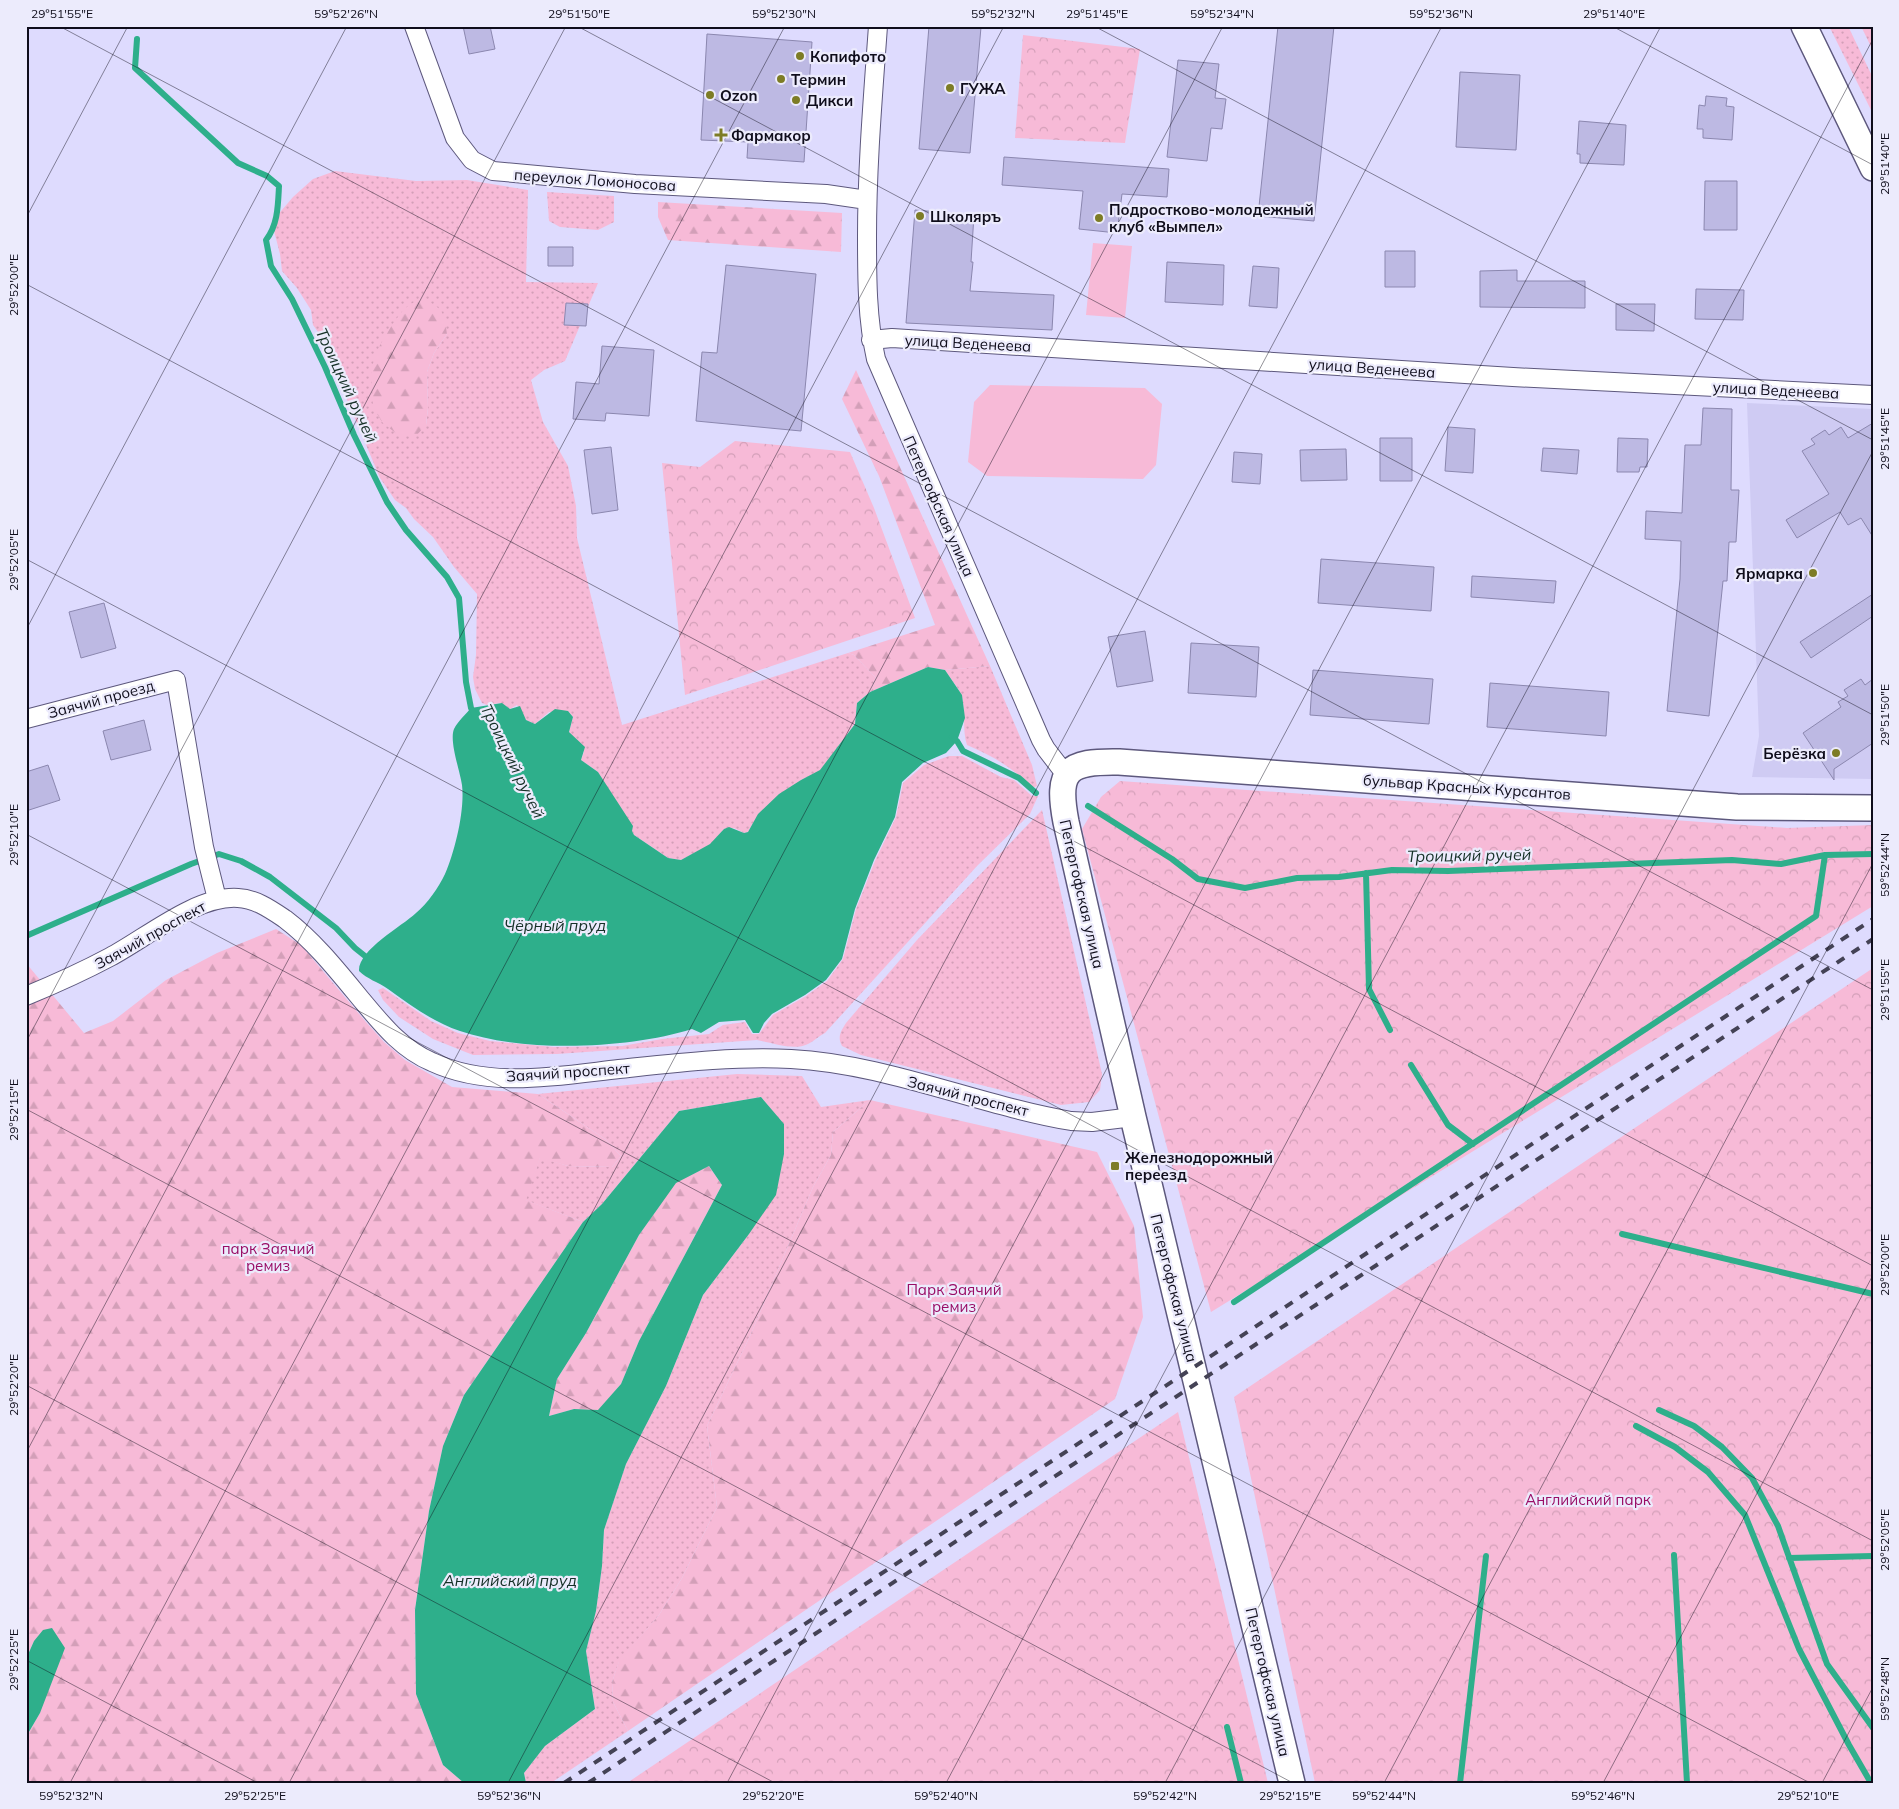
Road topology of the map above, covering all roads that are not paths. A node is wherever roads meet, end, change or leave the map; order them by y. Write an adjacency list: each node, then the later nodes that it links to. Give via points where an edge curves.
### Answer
1 (414, 26): 5 (street, переулок Ломоносова, via 455,138 472,160 493,171 636,184 826,194)
2 (878, 26): 5 (street, Петергофская улица)
3 (1804, 26): 4 (main road)
4 (1873, 168)
5 (867, 200): 6 (street, Петергофская улица)
6 (871, 340): 7 (street, улица Веденеева, via 902,339 1504,377); 9 (street, Петергофская улица, via 901,420 1037,731)
7 (1873, 395)
8 (26, 719): 11 (street, Заячий проезд, via 176,680 206,855)
9 (1066, 775): 10 (main road, бульвар Красных Курсантов, via 1080,765 1119,762 1737,806); 13 (main road, Петергофская улица, via 1062,785 1066,822)
10 (1873, 808)
11 (217, 899): 12 (street, Заячий проспект, via 111,957); 13 (street, Заячий проспект, via 253,900 293,925 395,1038 419,1056 459,1072 516,1078 739,1058 790,1059 858,1068 1063,1119 1092,1122)
12 (26, 996)
13 (1133, 1117): 14 (main road, Петергофская улица)
14 (1292, 1783)

